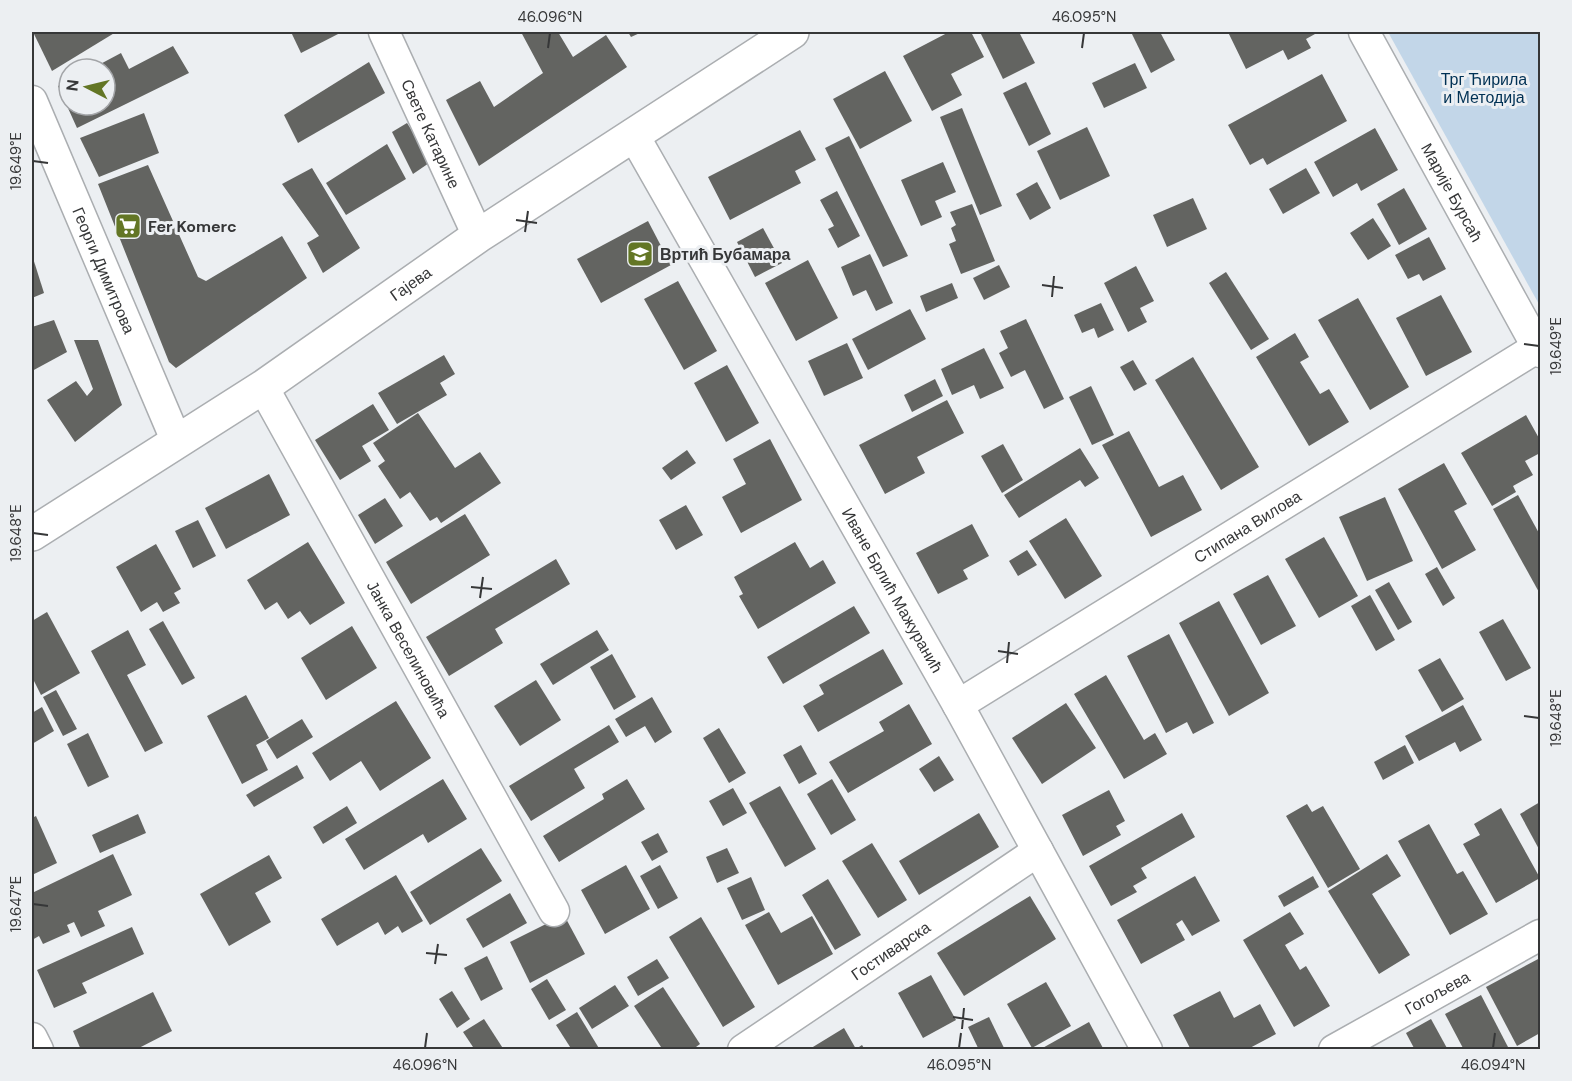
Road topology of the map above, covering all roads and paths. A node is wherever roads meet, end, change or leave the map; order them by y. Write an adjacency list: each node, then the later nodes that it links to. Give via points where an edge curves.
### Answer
1 (384, 32): 6 (street, Свете Катарине)
2 (792, 32): 5 (street, Гајева)
3 (1364, 32): 7 (street, Марије Бурсаћ)
4 (32, 101): 9 (street, Георги Димитрова)
5 (633, 134): 6 (street, Гајева); 11 (street, Иване Брлић Мажуранић)
6 (478, 236): 8 (street, Гајева)
7 (1539, 350): 11 (street, Стипана Вилова)
8 (263, 387): 9 (street, Гајева); 13 (street, Јанка Веселиновића)
9 (176, 440): 10 (street, Гајева)
10 (32, 534)
11 (958, 705): 12 (street, Иване Брлић Мажуранић)
12 (1038, 851): 17 (street, Гостиварска); 18 (street, Иване Брлић Мажуранић)
13 (554, 911)
14 (1540, 935): 19 (street, Гогољева)
15 (32, 1038): 16 (street)
16 (38, 1050)
17 (743, 1050)
18 (1147, 1050)
19 (1334, 1050)

